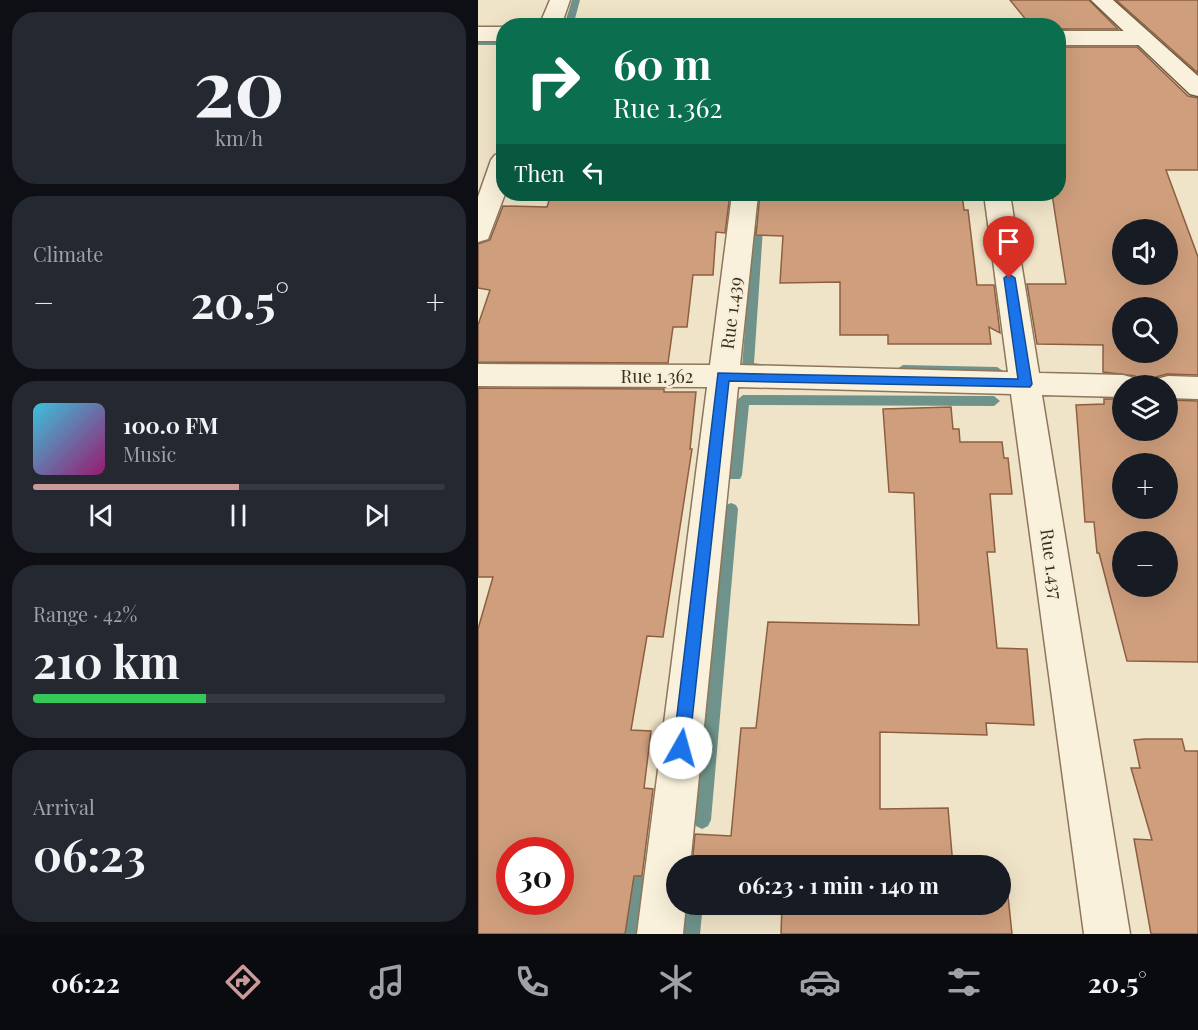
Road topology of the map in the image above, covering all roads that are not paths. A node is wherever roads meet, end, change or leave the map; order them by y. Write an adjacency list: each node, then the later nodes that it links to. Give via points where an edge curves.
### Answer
1 (560, 0): 3 (street)
2 (1101, 0): 7 (street)
3 (553, 18)
4 (478, 34): 5 (street)
5 (496, 34)
6 (1066, 38): 7 (street)
7 (1142, 38): 8 (street)
8 (1194, 84)
9 (496, 182): 12 (street)
10 (744, 201): 14 (street, Rue 1.439)
11 (998, 201): 15 (street, Rue 1.437)
12 (478, 233)
13 (478, 375): 14 (street, Rue 1.362)
14 (723, 376): 15 (street, Rue 1.362); 19 (street, Rue 1.439)
15 (1025, 384): 16 (street, Rue 1.362); 20 (street, Rue 1.437)
16 (1112, 386)
17 (1178, 387): 18 (street)
18 (1198, 388)
19 (660, 934)
20 (1107, 934)

